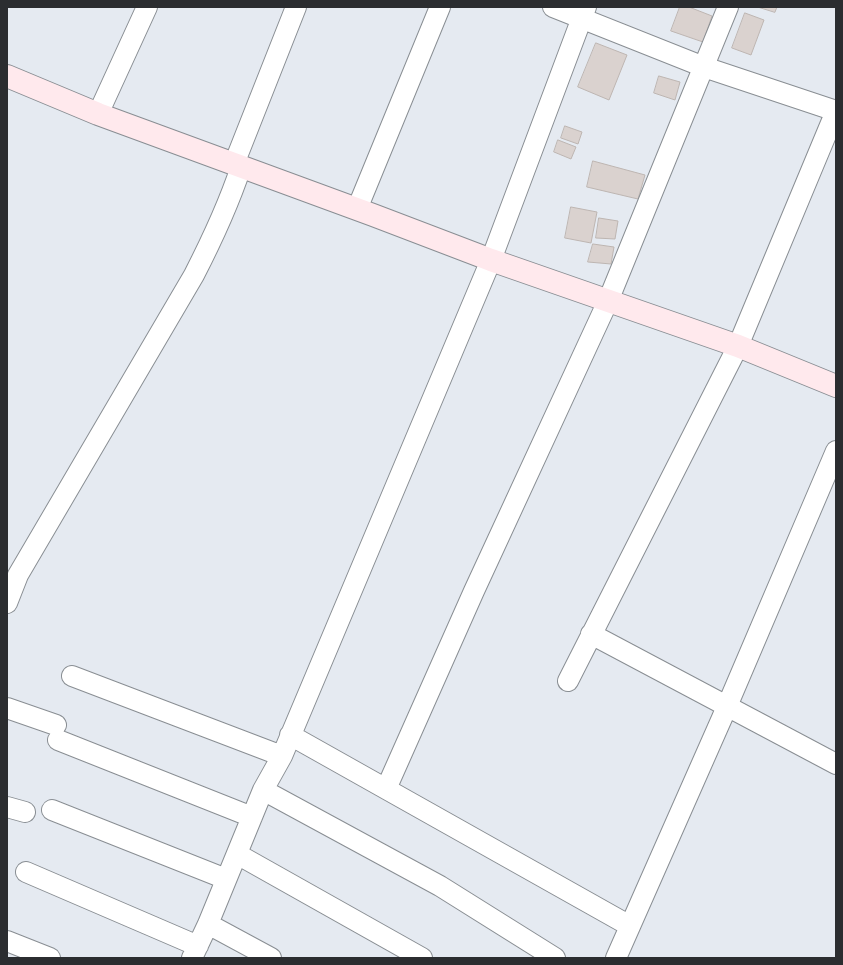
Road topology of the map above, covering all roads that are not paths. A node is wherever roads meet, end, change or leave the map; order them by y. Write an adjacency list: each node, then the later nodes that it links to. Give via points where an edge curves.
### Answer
1 (147, 7): 10 (street)
2 (296, 7): 11 (street)
3 (440, 7): 12 (street)
4 (553, 7): 6 (street)
5 (728, 7): 7 (street)
6 (583, 12): 7 (street); 13 (street)
7 (704, 67): 9 (street); 14 (street)
8 (7, 76): 10 (street)
9 (836, 111): 15 (street)
10 (98, 114): 11 (street)
11 (238, 166): 12 (street); 18 (street, via 230,200 194,275 18,575)
12 (357, 209): 13 (street)
13 (491, 260): 14 (street); 24 (street)
14 (608, 301): 15 (street); 27 (street)
15 (738, 346): 16 (street); 19 (street)
16 (836, 386)
17 (836, 451): 22 (street)
18 (7, 603)
19 (590, 634): 21 (street); 22 (street)
20 (72, 676): 25 (street)
21 (568, 681)
22 (727, 707): 26 (street); 35 (street)
23 (7, 708): 30 (street, via 57,733)
24 (290, 735): 25 (street); 27 (street)
25 (282, 756): 28 (street)
26 (835, 762)
27 (386, 789): 35 (street)
28 (263, 790): 30 (street); 41 (street, via 440,886)
29 (52, 810): 33 (street)
30 (252, 817): 31 (street)
31 (237, 854): 33 (street); 40 (street)
32 (26, 872): 37 (street)
33 (226, 879): 34 (street)
34 (208, 924): 37 (street); 39 (street)
35 (630, 926): 42 (street)
36 (7, 941): 38 (street)
37 (195, 952)
38 (50, 958)
39 (271, 958)
40 (422, 958)
41 (555, 958)
42 (616, 958)

